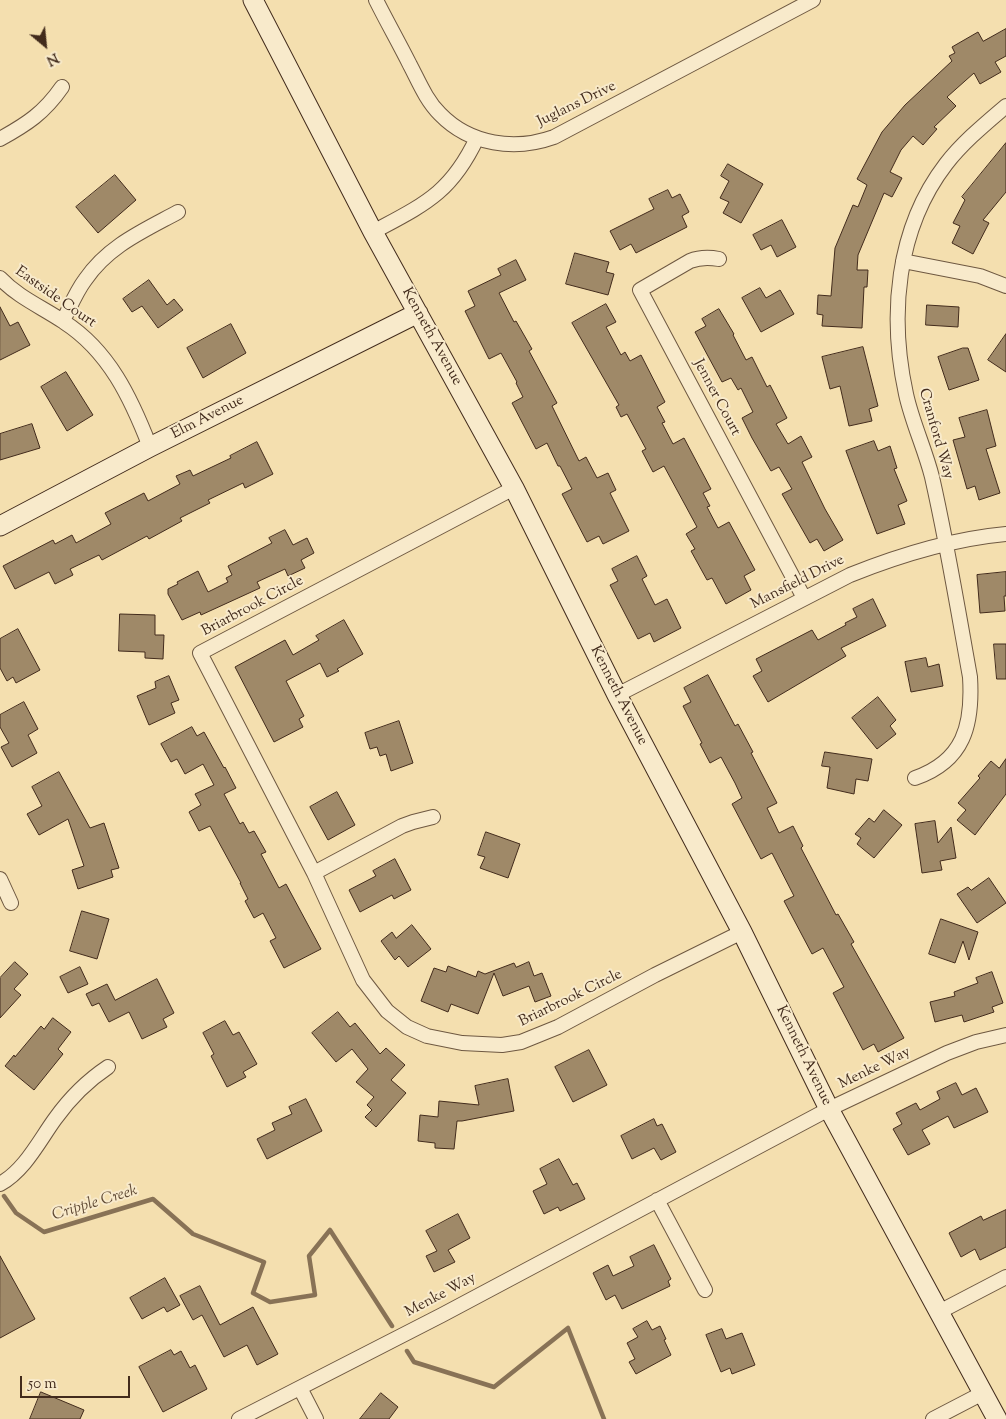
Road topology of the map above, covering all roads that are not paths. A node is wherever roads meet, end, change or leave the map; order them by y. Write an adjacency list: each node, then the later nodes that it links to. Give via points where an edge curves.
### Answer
1 (253, 0): 10 (main road, Kenneth Avenue)
2 (376, 0): 8 (street, Juglans Drive, via 426,97 448,122)
3 (813, 0): 4 (street, Juglans Drive)
4 (792, 5): 8 (street, Juglans Drive, via 554,138 511,145)
5 (62, 87): 7 (street, via 35,118)
6 (1006, 106): 12 (street, Cranford Way, via 967,140 946,164 918,212)
7 (0, 138)
8 (477, 138): 10 (street, via 467,159 437,195)
9 (178, 212): 16 (street, via 108,253 85,279)
10 (373, 232): 15 (main road, Kenneth Avenue)
11 (718, 259): 22 (street, Jenner Court, via 708,257 690,261 640,290)
12 (903, 261): 14 (street, via 980,276); 21 (street, Cranford Way, via 897,312 901,368 906,396 931,474)
13 (0, 278): 16 (street, Eastside Court, via 27,301)
14 (1006, 286)
15 (418, 313): 17 (main road, Elm Avenue); 18 (main road, Kenneth Avenue)
16 (63, 321): 17 (street, Eastside Court, via 97,349 111,367)
17 (150, 447): 19 (main road, Elm Avenue)
18 (514, 488): 23 (main road, Kenneth Avenue); 26 (street, Briarbrook Circle, via 200,653)
19 (0, 526)
20 (1006, 534): 21 (street, Mansfield Drive)
21 (946, 543): 22 (street, Mansfield Drive, via 883,562); 24 (street, Cranford Way, via 970,677 971,705 964,735 953,754 936,769)
22 (804, 598): 23 (street, Mansfield Drive)
23 (617, 695): 29 (main road, Kenneth Avenue)
24 (915, 778)
25 (433, 817): 26 (street, via 402,826)
26 (314, 873): 29 (street, Briarbrook Circle, via 364,980 387,1011 407,1027 447,1041 485,1045 521,1042 558,1027)
27 (0, 879): 28 (street)
28 (11, 903)
29 (742, 932): 32 (main road, Kenneth Avenue)
30 (1006, 1035): 32 (street, Menke Way, via 947,1053)
31 (108, 1067): 33 (street, via 87,1081 19,1168)
32 (829, 1109): 34 (street, Menke Way); 37 (main road, Kenneth Avenue)
33 (0, 1184)
34 (657, 1200): 36 (street); 38 (street, Menke Way)
35 (1006, 1278): 37 (street)
36 (705, 1290)
37 (939, 1312): 39 (main road, Kenneth Avenue)
38 (300, 1388): 40 (street, Menke Way); 41 (street)
39 (983, 1393): 42 (street); 43 (main road, Kenneth Avenue)
40 (239, 1419)
41 (316, 1419)
42 (933, 1419)
43 (998, 1419)

